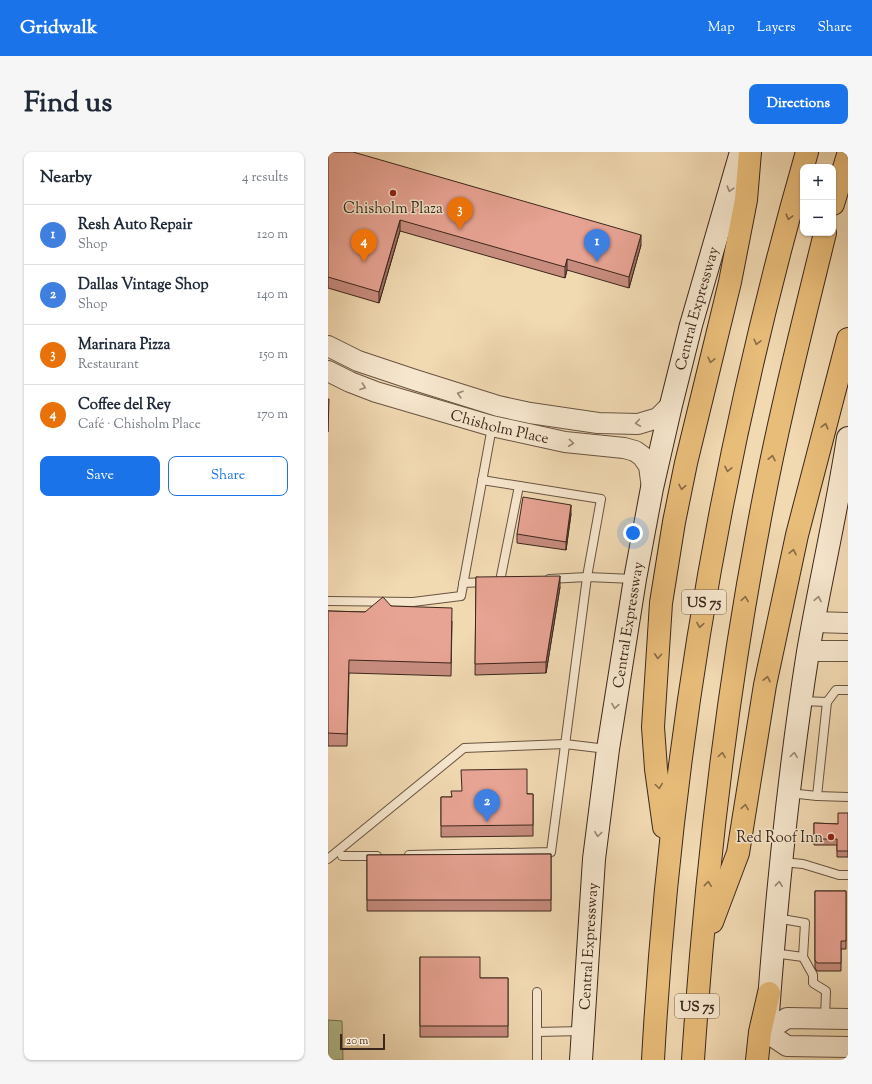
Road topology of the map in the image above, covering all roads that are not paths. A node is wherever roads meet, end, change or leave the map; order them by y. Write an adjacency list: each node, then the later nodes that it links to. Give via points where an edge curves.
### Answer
1 (741, 152): 10 (main road, Central Expressway, one-way to 10, via 691,325)
2 (750, 152): 39 (highway, one-way to 39, via 746,200 730,282 686,463 662,603 653,727 656,769)
3 (807, 152): 39 (highway, US 75, one-way to 39, via 763,314 722,499 693,668)
4 (848, 155): 5 (highway)
5 (834, 200)
6 (824, 236): 43 (highway, US 75, one-way to 6, via 719,777 746,592 788,383)
7 (848, 339): 43 (highway, one-way to 7, via 738,853 765,685 797,535)
8 (328, 346): 11 (street, Chisholm Place, one-way to 8, via 358,361)
9 (328, 371): 12 (street, Chisholm Place, one-way to 12, via 376,392)
10 (671, 405): 11 (street, Chisholm Place, one-way to 11, via 658,418 638,424 598,423); 17 (main road, Central Expressway)
11 (498, 406): 12 (street)
12 (492, 426): 14 (lane); 17 (street, Chisholm Place, one-way to 17, via 565,442 635,451 649,466)
13 (848, 438): 15 (main road)
14 (482, 480): 16 (lane); 21 (lane)
15 (845, 482): 23 (main road, one-way to 15)
16 (519, 486): 18 (lane, via 601,499); 21 (lane, via 504,581)
17 (652, 488): 20 (main road, Central Expressway)
18 (587, 577): 19 (lane); 20 (lane); 30 (lane)
19 (539, 579)
20 (634, 580): 31 (main road, Central Expressway, one-way to 31)
21 (463, 583): 22 (lane, via 461,596 414,602)
22 (328, 601)
23 (814, 622): 24 (street); 25 (main road)
24 (848, 623)
25 (809, 651): 26 (street); 28 (main road)
26 (848, 651)
27 (848, 690): 29 (lane, via 836,690)
28 (801, 701): 29 (lane); 32 (main road, one-way to 28)
29 (827, 702): 33 (lane)
30 (565, 744): 31 (lane); 36 (lane, via 551,852); 38 (lane, via 464,748)
31 (608, 749): 50 (main road, Central Expressway, one-way to 50, via 594,859)
32 (788, 793): 33 (lane); 40 (main road)
33 (816, 796): 34 (lane)
34 (848, 797)
35 (387, 855): 37 (lane)
36 (401, 855)
37 (342, 856)
38 (328, 859)
39 (669, 860): 56 (highway, US 75)
40 (781, 862): 41 (lane, via 803,864 839,875); 42 (main road, one-way to 40)
41 (848, 875)
42 (775, 918): 44 (main road); 45 (lane, via 805,923)
43 (701, 951): 57 (highway, US 75)
44 (773, 953): 45 (lane); 47 (main road)
45 (803, 957): 48 (lane, via 813,974 813,983 826,991)
46 (537, 992): 51 (lane)
47 (769, 993): 52 (main road); 58 (highway)
48 (825, 1019): 49 (street); 52 (street, via 787,1018)
49 (848, 1019)
50 (582, 1031): 51 (lane); 55 (main road, Central Expressway)
51 (537, 1032): 54 (lane)
52 (766, 1032): 53 (street, via 787,1046); 59 (main road)
53 (848, 1047)
54 (537, 1060)
55 (581, 1060)
56 (653, 1060)
57 (694, 1060)
58 (757, 1060)
59 (766, 1060)

